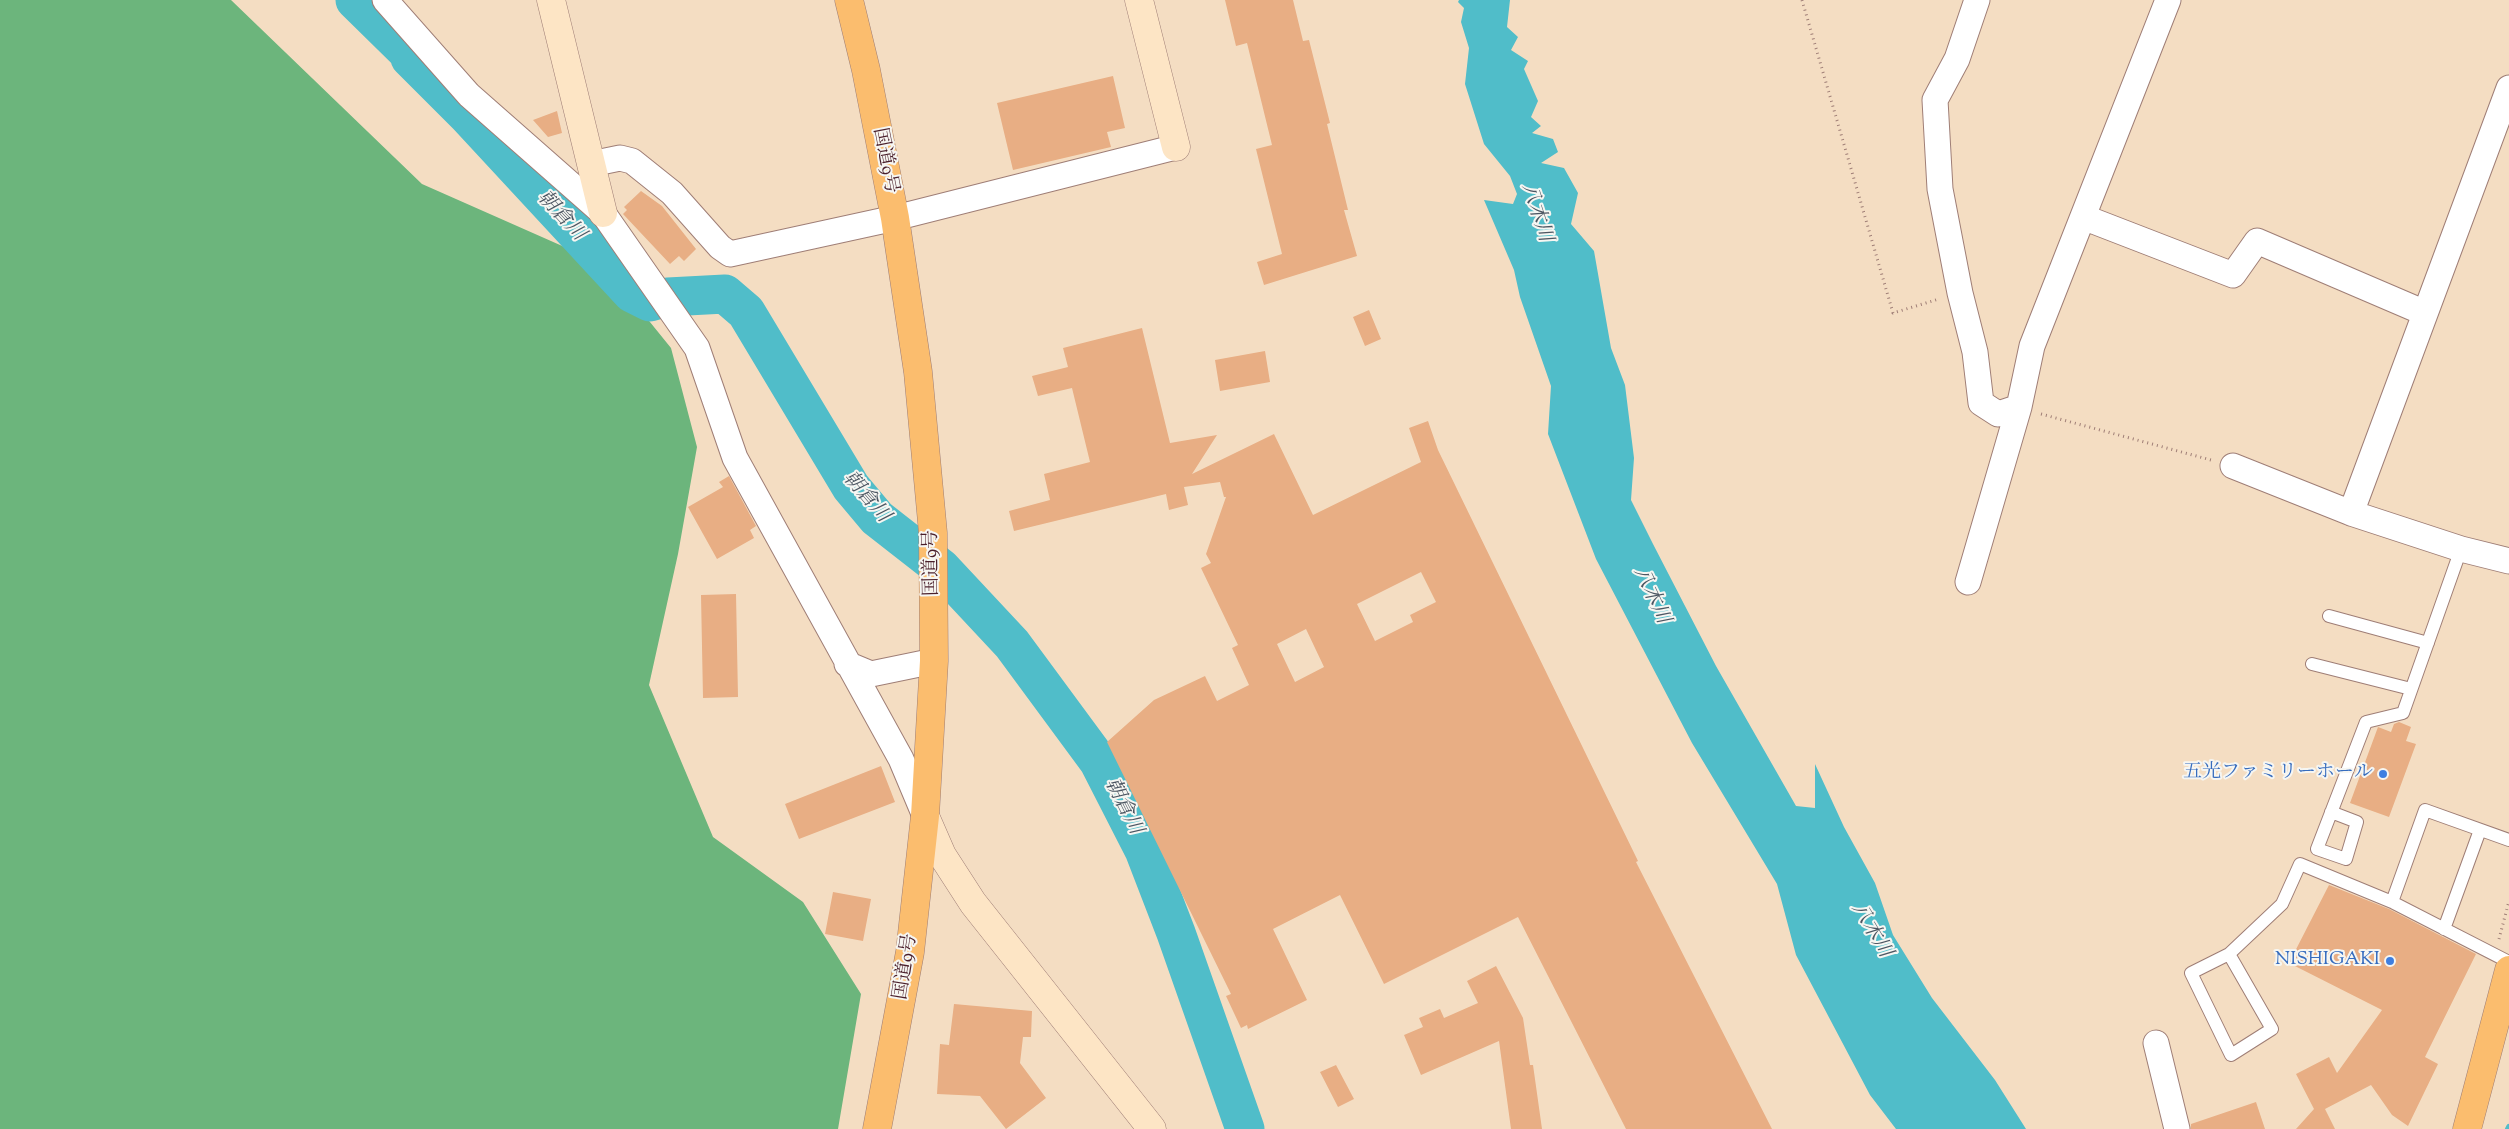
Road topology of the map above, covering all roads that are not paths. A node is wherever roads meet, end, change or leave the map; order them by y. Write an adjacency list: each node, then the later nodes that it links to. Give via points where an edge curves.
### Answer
1 (384, 0): 10 (street, via 469,94)
2 (551, 0): 9 (street)
3 (849, 0): 12 (main road, 国道9号)
4 (1139, 0): 8 (street)
5 (1977, 0): 14 (street, via 1957,59 1935,100 1940,189 1975,352 1981,403 1998,414)
6 (2168, 0): 11 (street)
7 (2509, 88): 13 (street)
8 (1176, 147): 12 (street)
9 (591, 164): 10 (street); 12 (street, via 620,158 632,161 672,193 720,248 730,254)
10 (603, 213): 23 (street, via 696,348 735,458)
11 (2083, 217): 13 (street, via 2233,275 2257,241); 14 (street, via 2032,346)
12 (895, 218): 22 (main road, 国道9号, via 918,372 930,483)
13 (2425, 313): 16 (street)
14 (2019, 408): 19 (street)
15 (2233, 466): 16 (street)
16 (2351, 513): 17 (street)
17 (2461, 550): 18 (street); 21 (lane)
18 (2509, 561)
19 (1968, 582)
20 (2329, 616): 21 (lane)
21 (2428, 643): 25 (lane)
22 (934, 661): 23 (street, via 871,674); 27 (main road, 国道9号)
23 (847, 664): 27 (street, via 901,760)
24 (2312, 664): 25 (lane)
25 (2411, 689): 26 (lane, via 2403,713 2366,722)
26 (2331, 812)
27 (926, 816): 36 (main road, 国道9号, via 910,952); 37 (street, via 942,855 973,903)
28 (2480, 830): 29 (lane); 30 (lane, via 2426,810); 31 (lane)
29 (2509, 840)
30 (2392, 902): 31 (lane); 32 (lane, via 2300,864 2282,904)
31 (2444, 929): 33 (lane)
32 (2229, 954): 32 (lane, via 2272,1029 2231,1055 2191,973)
33 (2509, 962)
34 (2509, 970): 39 (main road)
35 (2156, 1043): 38 (street)
36 (877, 1129)
37 (1152, 1129)
38 (2177, 1129)
39 (2467, 1129)

